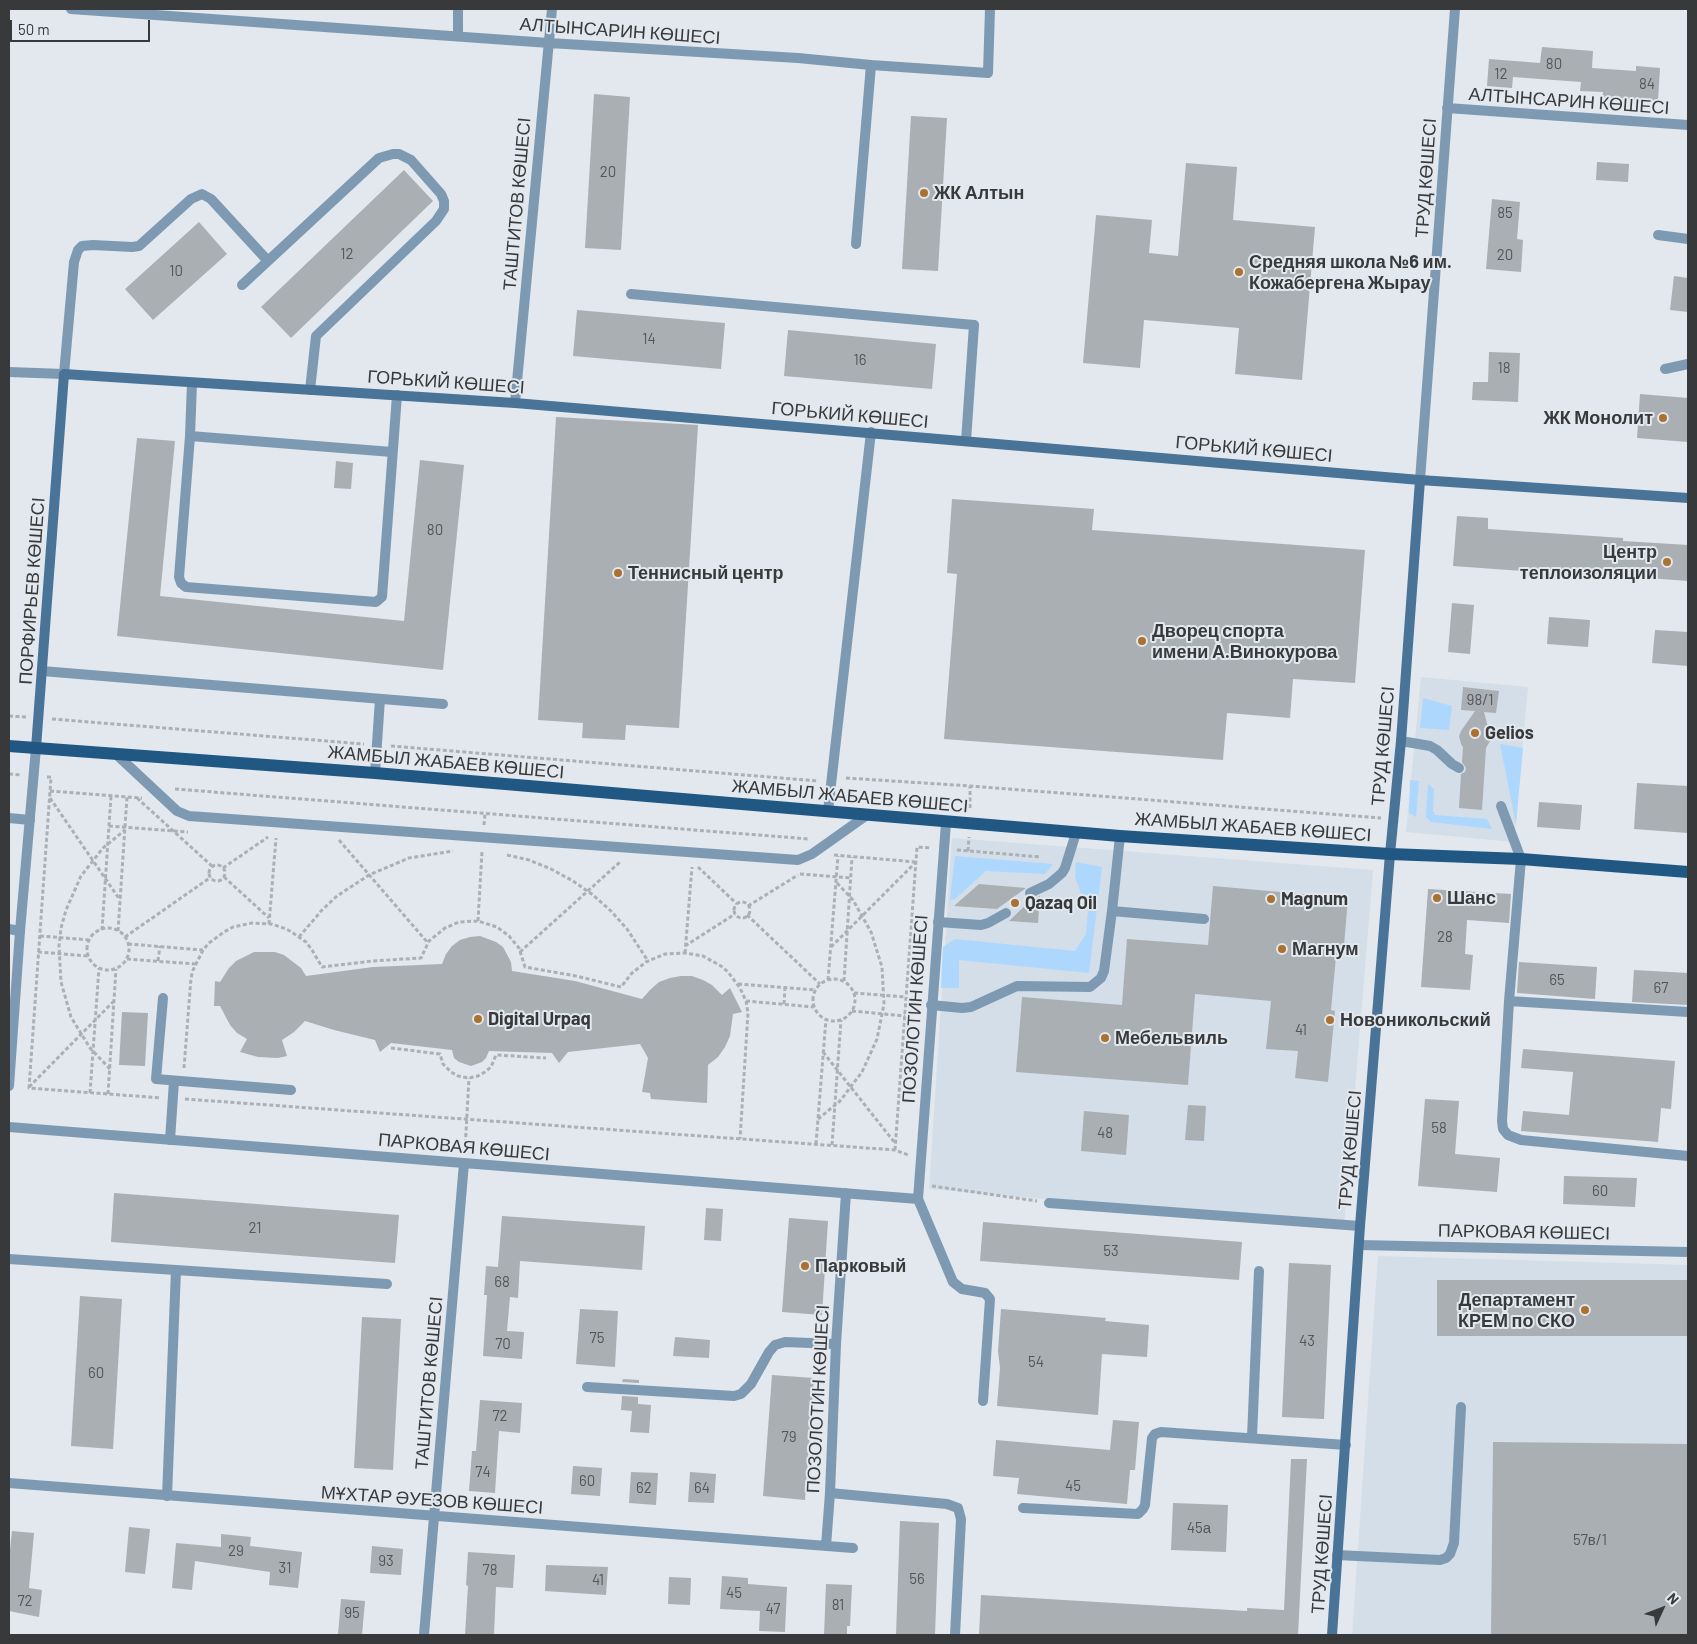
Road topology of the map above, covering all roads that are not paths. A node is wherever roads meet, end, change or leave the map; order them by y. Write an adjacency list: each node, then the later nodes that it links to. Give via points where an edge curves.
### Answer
1 (71, 9): 2 (street, АЛТЫНСАРИН КӨШЕСІ)
2 (90, 9): 7 (street, АЛТЫНСАРИН КӨШЕСІ)
3 (458, 9): 7 (street)
4 (552, 9): 8 (street, ТАШТИТОВ КӨШЕСІ)
5 (990, 9): 9 (street, АЛТЫНСАРИН КӨШЕСІ, via 988,73)
6 (1455, 9): 10 (street, ТРУД КӨШЕСІ)
7 (458, 36): 8 (street, АЛТЫНСАРИН КӨШЕСІ)
8 (549, 43): 9 (street, АЛТЫНСАРИН КӨШЕСІ); 25 (street, ТАШТИТОВ КӨШЕСІ)
9 (870, 65): 14 (street)
10 (1448, 108): 11 (street, АЛТЫНСАРИН КӨШЕСІ); 30 (street, ТРУД КӨШЕСІ)
11 (1688, 126)
12 (1658, 235): 13 (street)
13 (1688, 239)
14 (856, 244)
15 (268, 261): 16 (street); 21 (street, ПОРФИРЬЕВ КӨШЕСІ, via 211,199 202,194 191,199 139,246 87,245 78,250 74,262); 23 (street, via 373,163 387,155 399,154 411,160 444,201 444,209 436,221 316,336)
16 (242, 285)
17 (631, 294): 28 (street, via 974,325)
18 (1688, 364): 19 (street)
19 (1665, 369)
20 (9, 372): 21 (street, ГОРЬКИЙ КӨШЕСІ)
21 (64, 374): 22 (street, ГОРЬКИЙ КӨШЕСІ); 32 (street, ПОРФИРЬЕВ КӨШЕСІ)
22 (192, 383): 23 (street, ГОРЬКИЙ КӨШЕСІ); 27 (street)
23 (310, 390): 24 (street, ГОРЬКИЙ КӨШЕСІ)
24 (397, 395): 25 (street, ГОРЬКИЙ КӨШЕСІ); 29 (street)
25 (515, 403): 26 (street, ГОРЬКИЙ КӨШЕСІ)
26 (871, 432): 28 (street, ГОРЬКИЙ КӨШЕСІ); 42 (street)
27 (190, 436): 29 (street); 29 (street, via 179,577 186,587 376,602 382,597)
28 (966, 441): 30 (street, ГОРЬКИЙ КӨШЕСІ)
29 (392, 452)
30 (1420, 480): 31 (street, ГОРЬКИЙ КӨШЕСІ); 35 (street, ТРУД КӨШЕСІ)
31 (1688, 498)
32 (42, 671): 33 (street); 37 (street, ПОРФИРЬЕВ КӨШЕСІ)
33 (380, 700): 34 (street); 40 (street)
34 (442, 704)
35 (1401, 740): 39 (street, via 1430,746); 49 (street, ТРУД КӨШЕСІ)
36 (9, 746): 37 (main road, ЖАМБЫЛ ЖАБАЕВ КӨШЕСІ)
37 (36, 748): 38 (main road, ЖАМБЫЛ ЖАБАЕВ КӨШЕСІ); 45 (street, ПОРФИРЬЕВ КӨШЕСІ)
38 (117, 755): 40 (main road, ЖАМБЫЛ ЖАБАЕВ КӨШЕСІ); 43 (street, via 172,807 189,816 798,860 812,854)
39 (1459, 768)
40 (375, 773): 42 (main road, ЖАМБЫЛ ЖАБАЕВ КӨШЕСІ)
41 (1501, 806): 50 (street)
42 (828, 811): 43 (main road, ЖАМБЫЛ ЖАБАЕВ КӨШЕСІ)
43 (867, 815): 46 (main road, ЖАМБЫЛ ЖАБАЕВ КӨШЕСІ)
44 (9, 818): 45 (street)
45 (30, 820): 58 (street, ПОРФИРЬЕВ КӨШЕСІ)
46 (946, 823): 47 (main road, ЖАМБЫЛ ЖАБАЕВ КӨШЕСІ); 56 (street, ПОЗОЛОТИН КӨШЕСІ)
47 (1076, 833): 48 (main road, ЖАМБЫЛ ЖАБАЕВ КӨШЕСІ); 52 (street, via 1062,874)
48 (1120, 836): 49 (main road, ЖАМБЫЛ ЖАБАЕВ КӨШЕСІ); 54 (street)
49 (1390, 854): 50 (main road, ЖАМБЫЛ ЖАБАЕВ КӨШЕСІ); 73 (street, ТРУД КӨШЕСІ)
50 (1521, 859): 51 (main road, ЖАМБЫЛ ЖАБАЕВ КӨШЕСІ); 60 (street)
51 (1688, 872)
52 (1030, 893)
53 (1006, 912): 56 (street, via 981,925)
54 (1112, 912): 55 (street); 61 (street, via 1104,971 1090,987 1017,986 971,1007)
55 (1204, 919)
56 (938, 922): 61 (street, ПОЗОЛОТИН КӨШЕСІ)
57 (9, 929): 58 (street)
58 (20, 930): 64 (street, ПОРФИРЬЕВ КӨШЕСІ)
59 (163, 998): 63 (street, via 156,1080)
60 (1509, 1001): 62 (street); 68 (street, via 1502,1121 1508,1135 1521,1140)
61 (931, 1004): 71 (street, ПОЗОЛОТИН КӨШЕСІ)
62 (1688, 1012)
63 (179, 1081): 65 (street); 67 (street)
64 (9, 1086)
65 (292, 1090)
66 (9, 1127): 67 (street, ПАРКОВАЯ КӨШЕСІ)
67 (170, 1140): 69 (street, ПАРКОВАЯ КӨШЕСІ)
68 (1688, 1156)
69 (464, 1163): 70 (street, ПАРКОВАЯ КӨШЕСІ); 90 (street, ТАШТИТОВ КӨШЕСІ)
70 (846, 1193): 71 (street, ПАРКОВАЯ КӨШЕСІ); 80 (street, ПОЗОЛОТИН КӨШЕСІ)
71 (918, 1199): 82 (street, via 953,1282 962,1289 985,1293 990,1299)
72 (1049, 1203): 73 (street)
73 (1360, 1226): 74 (street, ТРУД КӨШЕСІ)
74 (1359, 1245): 75 (street, ПАРКОВАЯ КӨШЕСІ); 85 (street, ТРУД КӨШЕСІ)
75 (1688, 1252)
76 (9, 1259): 77 (street)
77 (176, 1270): 79 (street); 88 (street)
78 (1259, 1272): 84 (street)
79 (387, 1284)
80 (836, 1344): 81 (street, via 785,1342 775,1345 751,1384 734,1396); 87 (street, ПОЗОЛОТИН КӨШЕСІ)
81 (587, 1387)
82 (983, 1401)
83 (1461, 1407): 93 (street, via 1454,1543 1450,1554 1440,1560)
84 (1252, 1437): 85 (street); 89 (street, via 1155,1434 1150,1444 1145,1505 1138,1514)
85 (1346, 1445): 93 (street, ТРУД КӨШЕСІ)
86 (9, 1483): 88 (street, МҰХТАР ӘУЕЗОВ КӨШЕСІ)
87 (830, 1493): 91 (street, ПОЗОЛОТИН КӨШЕСІ); 95 (street, via 947,1504 958,1508 961,1519)
88 (168, 1496): 90 (street, МҰХТАР ӘУЕЗОВ КӨШЕСІ)
89 (1023, 1508)
90 (433, 1516): 91 (street, МҰХТАР ӘУЕЗОВ КӨШЕСІ); 94 (street, ТАШТИТОВ КӨШЕСІ)
91 (826, 1546): 92 (street, МҰХТАР ӘУЕЗОВ КӨШЕСІ)
92 (853, 1548)
93 (1337, 1555): 96 (street, ТРУД КӨШЕСІ)
94 (424, 1635)
95 (955, 1635)
96 (1332, 1635)

